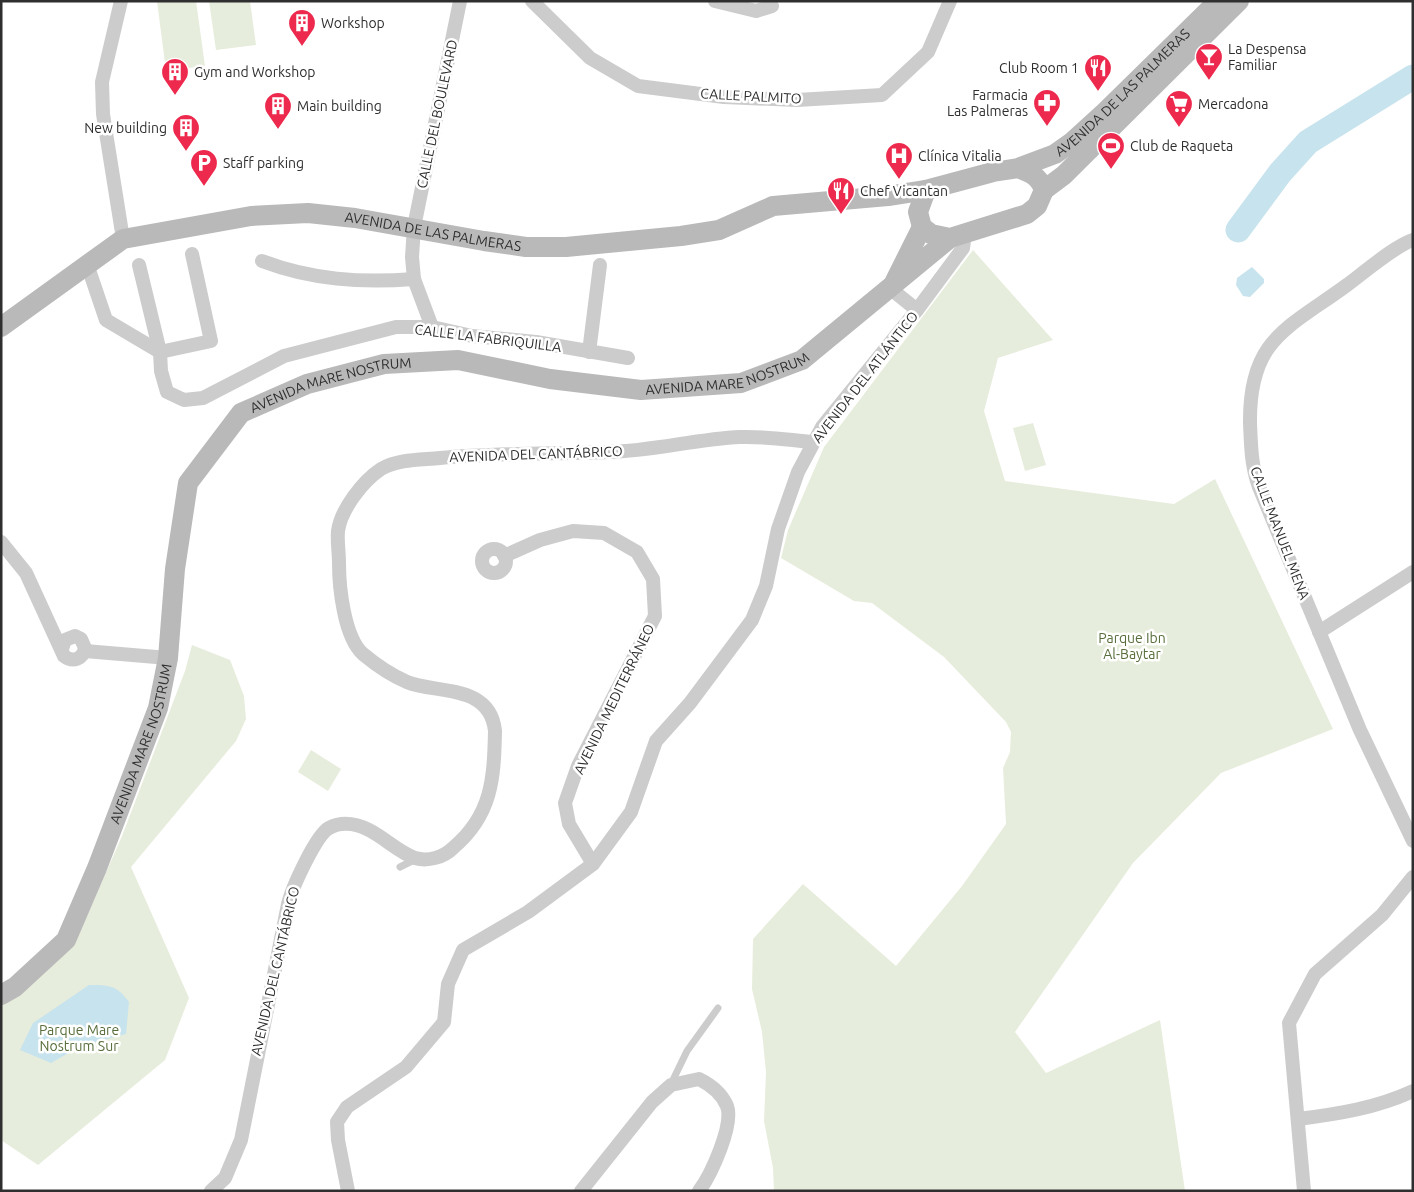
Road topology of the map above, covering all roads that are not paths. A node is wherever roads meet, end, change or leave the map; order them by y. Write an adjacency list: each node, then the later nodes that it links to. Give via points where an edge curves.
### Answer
1 (121, 1): 15 (street, via 102,82 103,114)
2 (460, 1): 13 (street, CALLE DEL BOULEVARD)
3 (532, 1): 5 (street, CALLE PALMITO, via 590,58 638,86 724,98 797,100 882,95 928,52)
4 (715, 1): 7 (street, via 756,11)
5 (950, 1)
6 (1233, 2): 8 (street, AVENIDA DE LAS PALMERAS, via 1072,142 1055,154); 10 (street, AVENIDA DE LAS PALMERAS, via 1064,175)
7 (772, 6)
8 (1018, 168): 9 (street, AVENIDA DE LAS PALMERAS); 10 (street, via 1036,176)
9 (926, 190): 11 (street, AVENIDA DE LAS PALMERAS); 12 (street, AVENIDA MARE NOSTRUM)
10 (1044, 190): 14 (street, via 1037,206 1027,214)
11 (888, 196): 12 (street); 13 (street, AVENIDA DE LAS PALMERAS, via 773,206 719,230 566,247 526,247)
12 (920, 220): 14 (street, via 931,234); 23 (street, AVENIDA MARE NOSTRUM)
13 (414, 228): 15 (street, AVENIDA DE LAS PALMERAS, via 308,213 251,216); 22 (street, CALLE DEL BOULEVARD)
14 (958, 236): 23 (street, AVENIDA MARE NOSTRUM); 24 (street, AVENIDA DEL ATLÁNTICO, via 963,248)
15 (123, 239): 19 (street, AVENIDA DE LAS PALMERAS)
16 (1413, 240): 35 (street, CALLE MANUEL MENA, via 1274,340 1261,358 1252,385 1254,474)
17 (192, 254): 27 (street, via 211,341)
18 (262, 261): 22 (street, via 285,270 327,279 361,282)
19 (87, 264): 25 (street, AVENIDA DE LAS PALMERAS); 27 (street, via 106,320)
20 (139, 265): 27 (street)
21 (600, 265): 28 (street)
22 (414, 279): 26 (street, CALLE DEL BOULEVARD)
23 (891, 289): 24 (street); 39 (street, AVENIDA MARE NOSTRUM, via 802,360 741,383 641,390 550,379 458,360 384,364 307,384 241,413 188,483 175,569)
24 (917, 310): 30 (street, AVENIDA DEL ATLÁNTICO)
25 (1, 327)
26 (432, 328): 27 (street, CALLE LA FABRIQUILLA, via 396,327 284,356 203,398 184,400 167,392); 28 (street, CALLE LA FABRIQUILLA)
27 (160, 352)
28 (589, 352): 29 (street, CALLE LA FABRIQUILLA)
29 (628, 358)
30 (813, 442): 41 (street, AVENIDA DEL CANTÁBRICO, via 742,437 610,452 491,453 401,461 381,470 364,485 349,504 338,530 340,594 348,627 362,653 408,683 464,694 487,712 494,724 492,780 484,810 449,852 433,858); 42 (street, AVENIDA DEL ATLÁNTICO, via 798,472 778,529 766,586 752,620 690,703 656,741 631,812)
31 (1, 542): 34 (street, via 26,573)
32 (504, 556): 42 (street, AVENIDA MEDITERRÁNEO, via 540,540 573,531 604,533 638,552 653,580 655,616 578,766 566,803 569,824)
33 (1413, 572): 35 (street)
34 (51, 630): 36 (street); 37 (street)
35 (1319, 632): 40 (street, CALLE MANUEL MENA, via 1360,730)
36 (70, 637): 37 (street); 38 (street, via 81,639)
37 (62, 649): 38 (street, via 64,656 71,660 80,658)
38 (85, 651): 39 (street)
39 (168, 658): 45 (street, AVENIDA MARE NOSTRUM, via 150,733 66,940)
40 (1413, 841)
41 (416, 858): 43 (lane); 50 (street, AVENIDA DEL CANTÁBRICO, via 368,829 351,823 329,828 322,834 295,882 288,904 241,1140 225,1178)
42 (593, 864): 51 (street, AVENIDA DEL ATLÁNTICO, via 528,912 463,950 448,984 444,1022 406,1067 347,1107 337,1122)
43 (400, 866)
44 (1413, 877): 49 (street, via 1382,915 1315,974 1289,1023)
45 (1, 995)
46 (718, 1008): 47 (lane, via 687,1051)
47 (671, 1085): 52 (street, via 652,1102); 53 (street, via 700,1079 713,1087 727,1107 726,1131 719,1153)
48 (1413, 1091): 49 (street, via 1392,1101 1349,1112)
49 (1298, 1119): 54 (street)
50 (210, 1191)
51 (348, 1191)
52 (581, 1191)
53 (699, 1191)
54 (1304, 1191)

